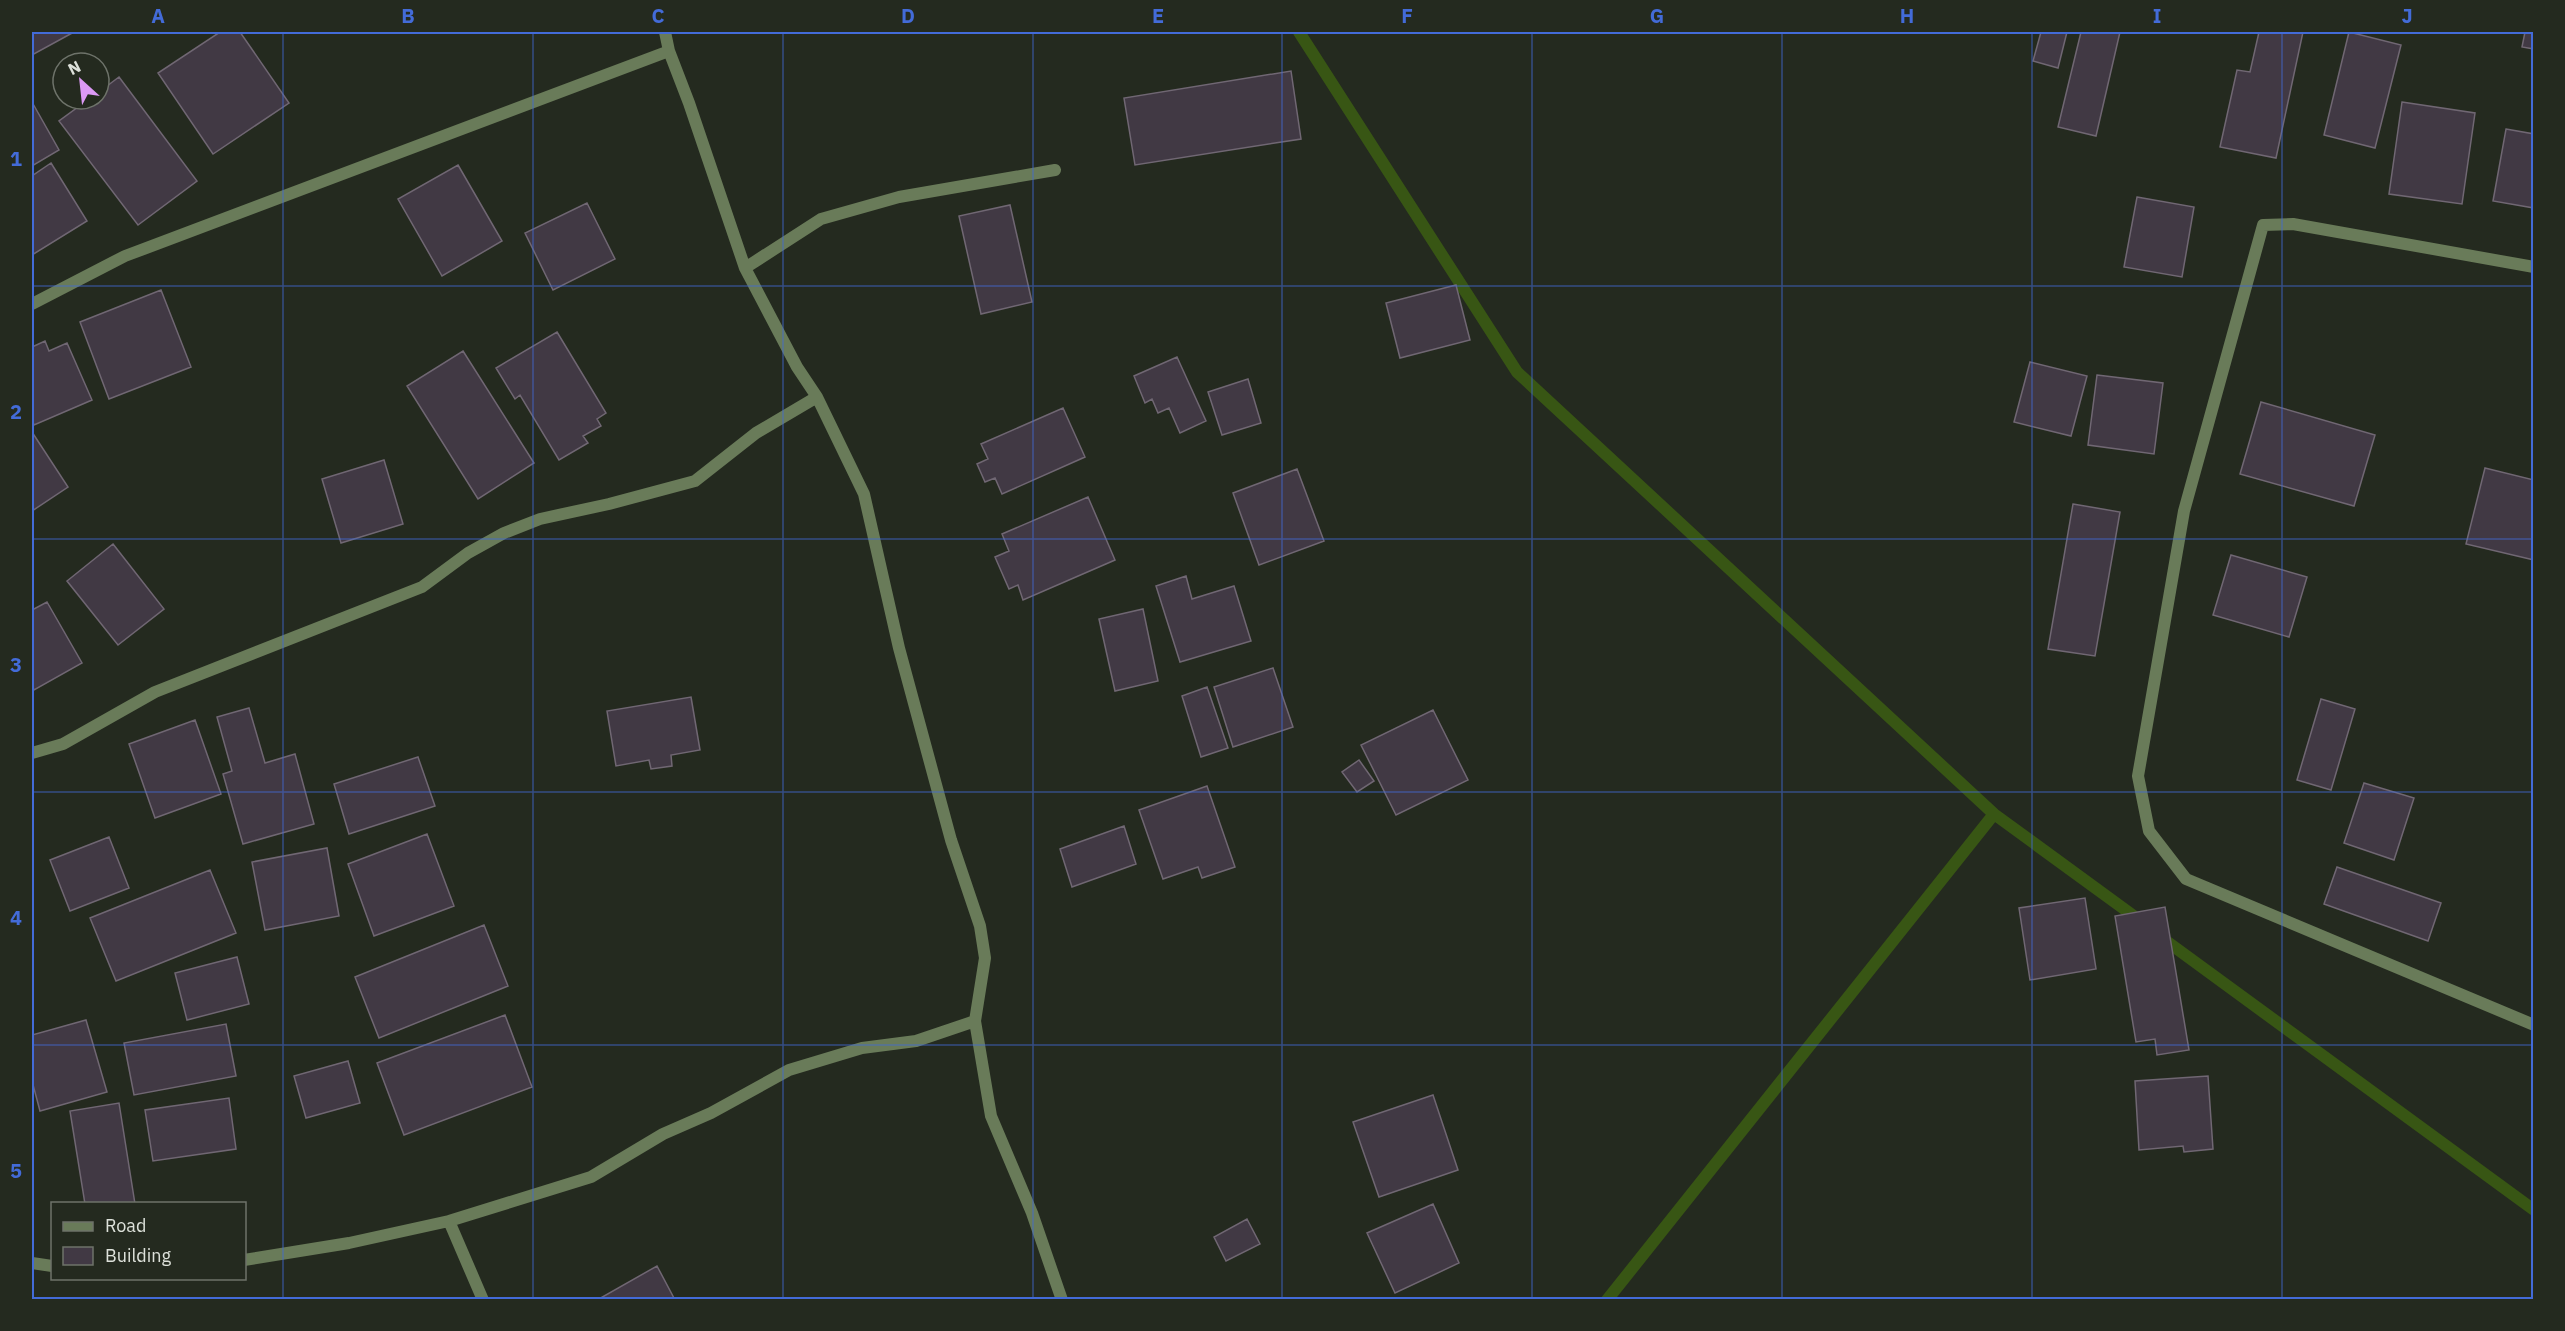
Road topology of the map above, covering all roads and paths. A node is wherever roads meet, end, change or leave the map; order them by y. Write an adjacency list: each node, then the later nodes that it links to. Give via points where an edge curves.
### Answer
1 (665, 32): 2 (street)
2 (669, 51): 5 (street); 6 (street, via 125,256)
3 (1054, 170): 5 (street, via 899,197 821,219)
4 (2534, 267): 10 (street, via 2293,224 2263,225 2184,511 2138,776 2149,831 2186,879)
5 (745, 268): 7 (street)
6 (32, 304)
7 (817, 397): 8 (street, via 756,433 695,481 522,526 468,553 422,587 155,692 63,744); 9 (street, via 864,494 899,648 951,840 980,926 985,958)
8 (32, 753)
9 (975, 1021): 11 (street, via 916,1041 862,1048 789,1070 711,1113 663,1134 591,1177); 16 (street, via 991,1116 1032,1213)
10 (2534, 1025)
11 (449, 1221): 12 (street); 15 (street)
12 (246, 1260)
13 (32, 1263): 14 (street)
14 (51, 1266)
15 (483, 1299)
16 (1062, 1299)

